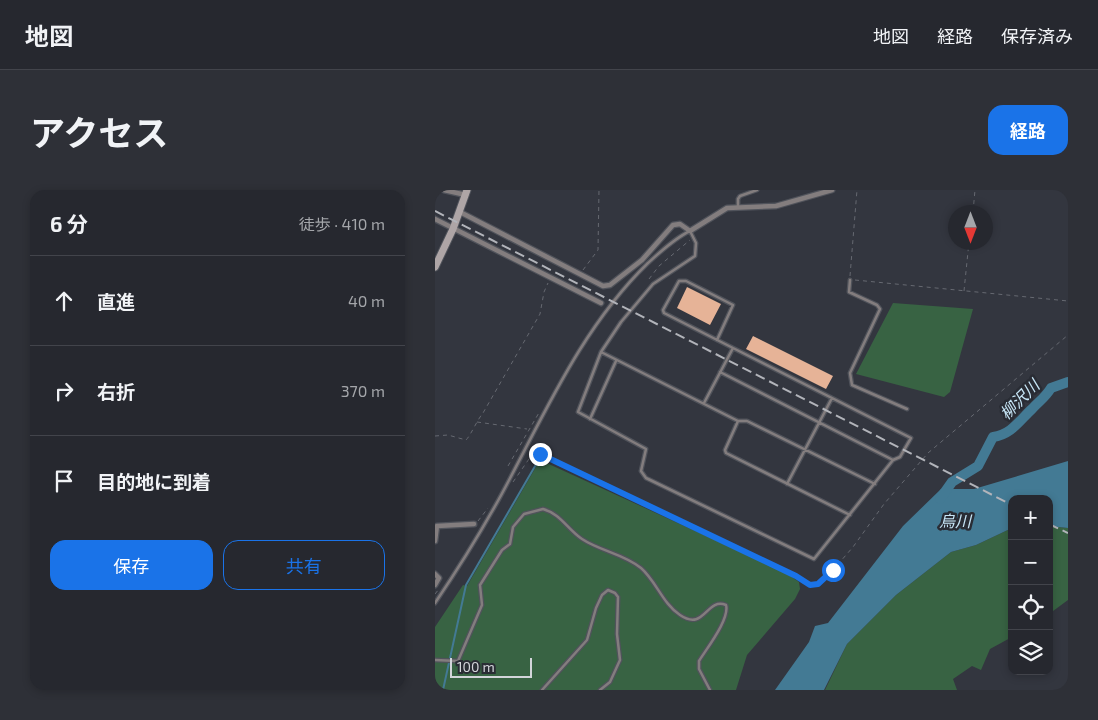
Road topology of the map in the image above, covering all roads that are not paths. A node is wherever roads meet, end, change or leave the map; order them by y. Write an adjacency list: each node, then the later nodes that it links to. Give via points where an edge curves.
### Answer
1 (445, 190): 4 (street)
2 (757, 190): 5 (lane, via 740,196)
3 (832, 190): 5 (street, via 776,206)
4 (467, 192): 6 (main road)
5 (738, 206): 9 (street, via 718,212)
6 (460, 212): 8 (main road); 9 (street, via 599,285 607,286 642,260 669,228 680,224)
7 (435, 219): 8 (street)
8 (453, 229): 10 (main road); 12 (street)
9 (690, 231): 15 (lane, via 697,247 695,256 653,284); 34 (lane, via 662,250 639,272 600,320 574,360 498,502)
10 (435, 267)
11 (850, 280): 20 (lane, via 849,292 879,309 850,373 852,385)
12 (601, 303)
13 (717, 340): 13 (lane, via 733,305 686,281 679,281 664,313); 14 (lane)
14 (733, 348): 17 (lane); 18 (lane)
15 (601, 352): 16 (lane); 21 (lane, via 578,408 578,412)
16 (616, 361): 19 (lane); 21 (lane)
17 (721, 372): 19 (lane); 23 (lane)
18 (832, 398): 23 (lane); 25 (lane, via 911,438 900,457)
19 (704, 403): 22 (lane)
20 (907, 409)
21 (590, 419): 28 (lane, via 647,449 641,471 646,478 810,560)
22 (738, 421): 24 (lane, via 747,421); 26 (lane, via 726,453)
23 (818, 422): 24 (lane); 25 (lane)
24 (805, 449): 26 (lane); 27 (lane)
25 (893, 460): 27 (lane)
26 (787, 484): 28 (lane)
27 (875, 484): 28 (lane)
28 (850, 516)
29 (474, 524): 30 (street, via 437,526)
30 (435, 530): 31 (street)
31 (435, 541)
32 (435, 574): 33 (street, via 439,578)
33 (435, 585)
34 (435, 602)
35 (435, 660): 38 (lane, via 459,660 479,612 482,600 480,585 510,544 513,527 523,514 543,509 563,520 584,540 641,568 679,615 697,620 713,605 726,605 727,613 699,661 699,669)
36 (543, 690): 37 (lane, via 587,640 599,600 608,590 618,597 617,634 621,655 614,675)
37 (600, 690)
38 (710, 690)

